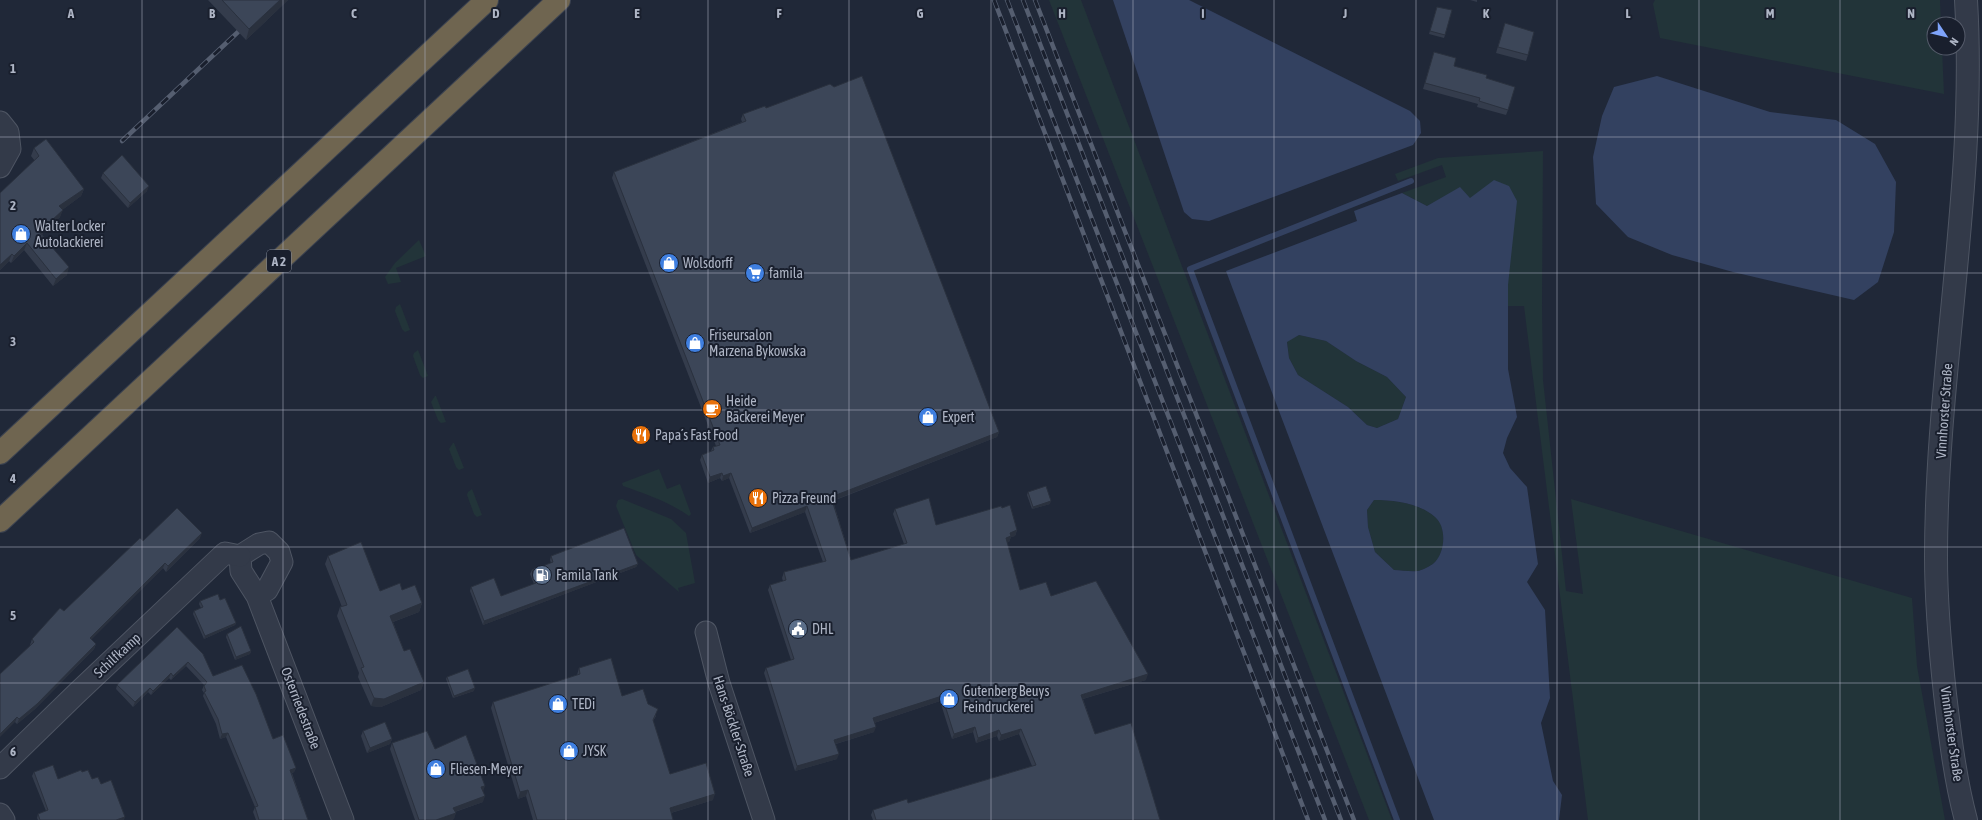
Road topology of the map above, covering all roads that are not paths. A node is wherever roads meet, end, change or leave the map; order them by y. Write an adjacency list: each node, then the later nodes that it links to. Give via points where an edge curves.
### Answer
1 (487, 0): 6 (highway)
2 (559, 0): 7 (highway, A 2)
3 (1966, 0): 16 (street, Vinnhorster Straße, via 1968,102 1939,478 1936,557 1941,650 1950,734)
4 (0, 122): 5 (street, via 8,132 10,149)
5 (1, 166)
6 (0, 454)
7 (0, 522)
8 (240, 556): 9 (street, Osterriedestraße, via 241,571); 9 (street, via 259,544 269,542 279,552 282,562 277,574 267,590); 11 (street, Schilfkamp, via 225,553)
9 (257, 596): 14 (street, Osterriedestraße)
10 (706, 632): 15 (street, Hans-Böckler-Straße, via 719,683)
11 (0, 768)
12 (0, 814): 13 (street)
13 (4, 820)
14 (343, 820)
15 (764, 820)
16 (1966, 820)

